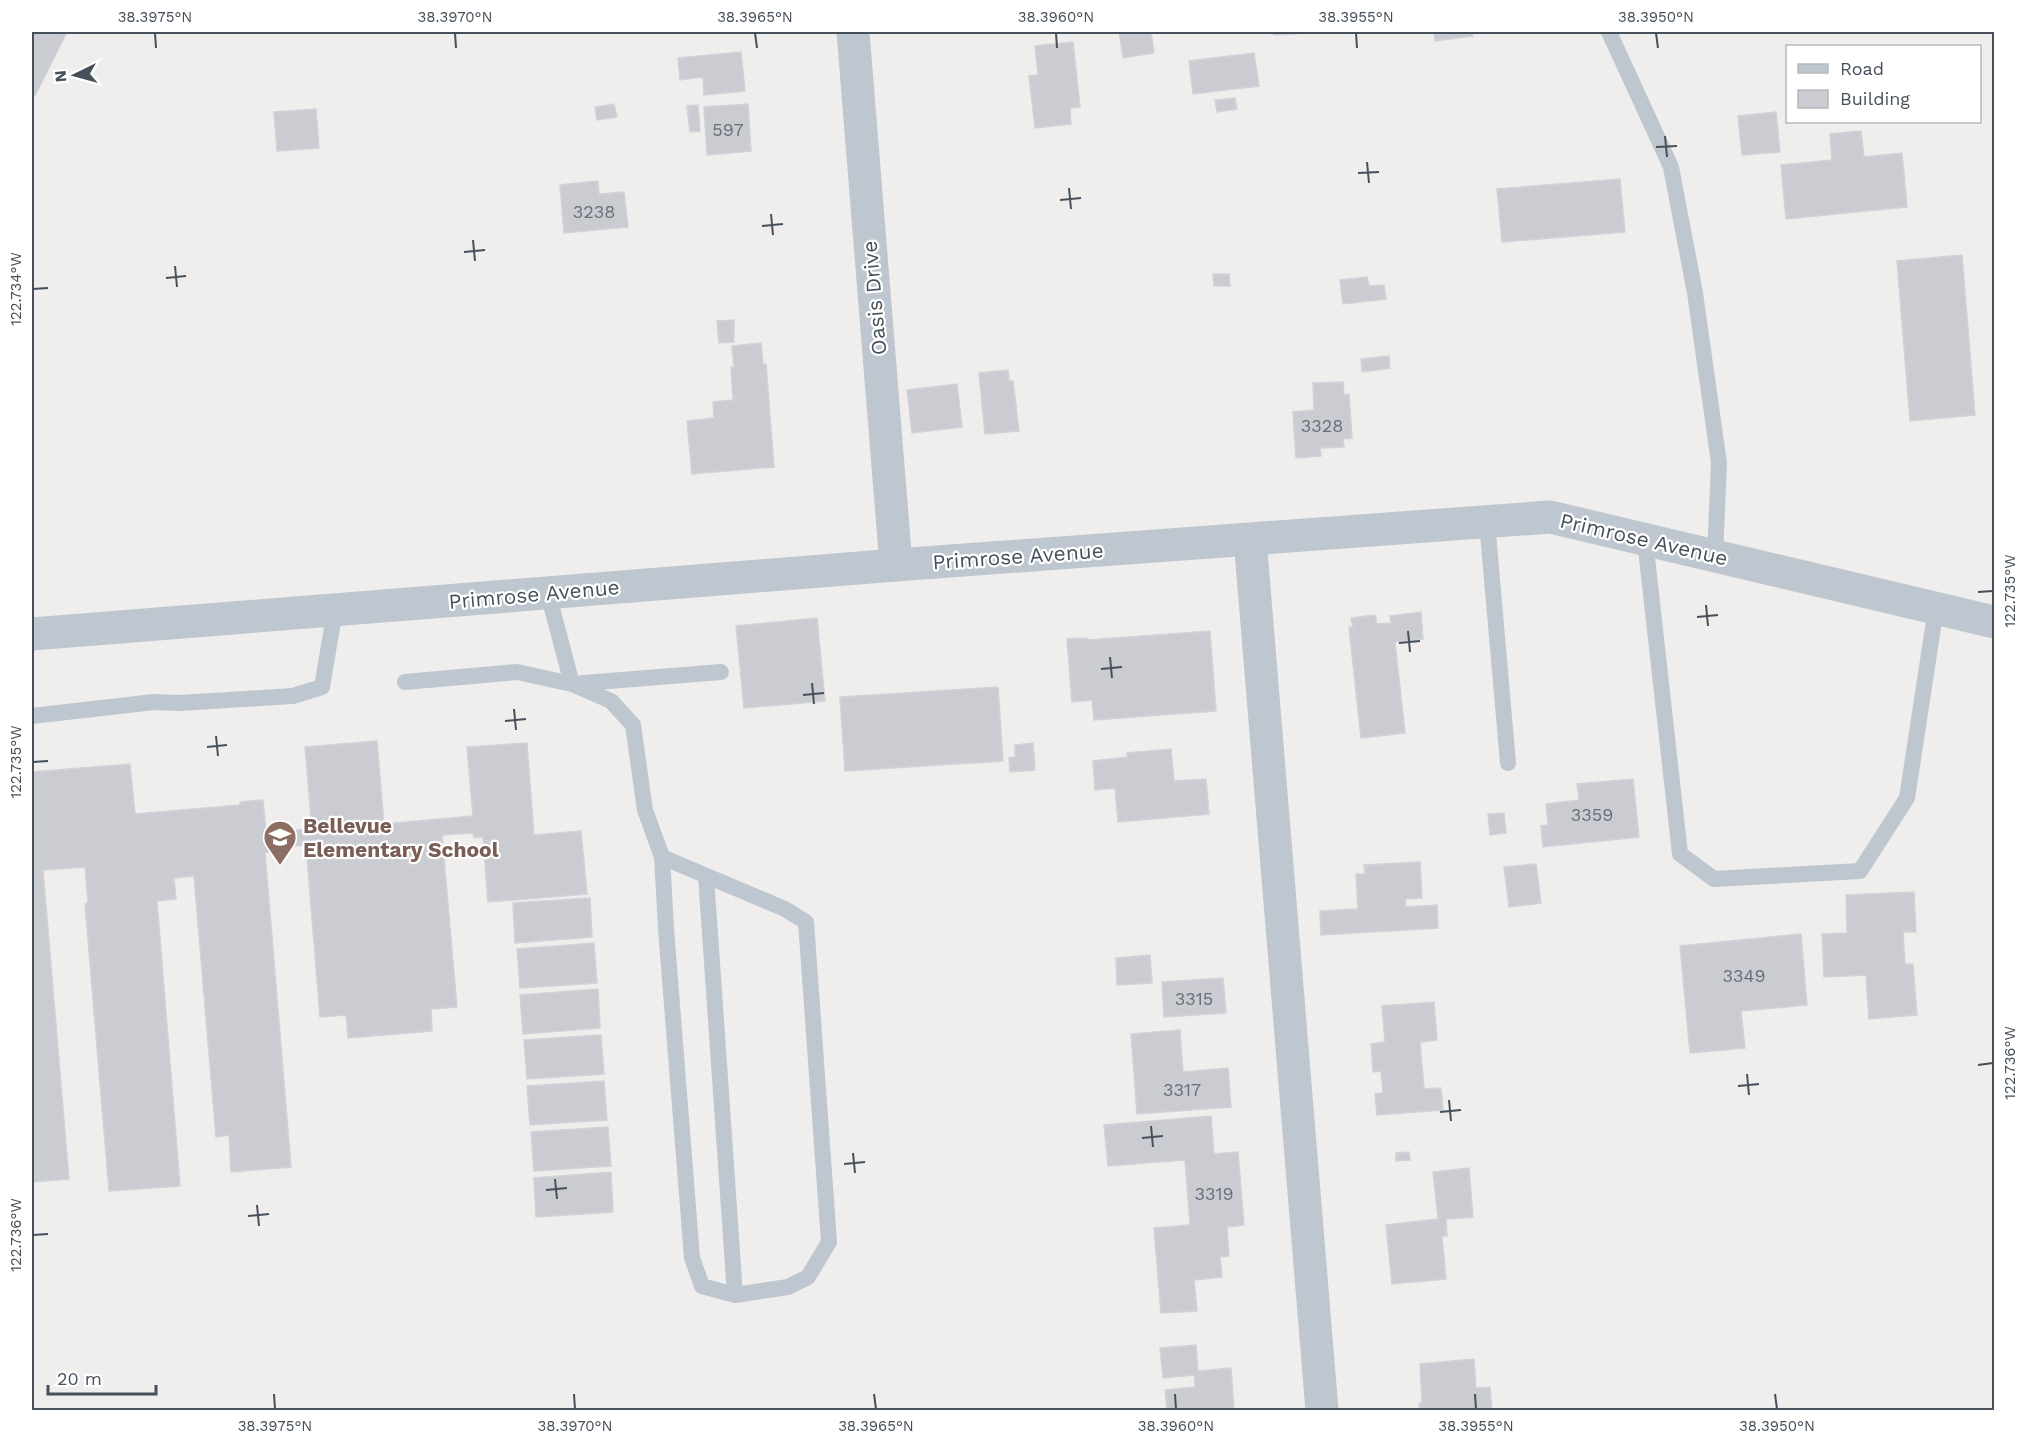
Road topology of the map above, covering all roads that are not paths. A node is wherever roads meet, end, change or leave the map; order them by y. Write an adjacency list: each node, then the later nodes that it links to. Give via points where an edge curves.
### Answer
1 (853, 32): 7 (street, Oasis Drive)
2 (1609, 32): 6 (lane, via 1671,167 1695,293 1719,463)
3 (1486, 522): 4 (street, Primrose Avenue); 5 (street, Primrose Avenue, via 1550,517); 17 (lane)
4 (1250, 539): 7 (street, Primrose Avenue); 21 (street)
5 (1646, 540): 6 (street, Primrose Avenue); 9 (lane, via 1680,854 1714,879 1860,871 1906,798)
6 (1715, 556): 9 (street, Primrose Avenue)
7 (896, 565): 8 (street, Primrose Avenue)
8 (548, 593): 10 (street, Primrose Avenue); 15 (lane)
9 (1936, 608): 11 (street, Primrose Avenue)
10 (335, 610): 12 (street, Primrose Avenue); 16 (lane, via 322,687 293,696 154,702)
11 (1995, 622)
12 (32, 634)
13 (721, 672): 15 (lane)
14 (405, 682): 15 (lane, via 517,672)
15 (572, 684): 18 (lane, via 611,701 633,725 645,810)
16 (32, 716)
17 (1508, 763)
18 (662, 857): 19 (lane); 20 (lane, via 692,1258 702,1286)
19 (706, 876): 20 (lane); 20 (lane, via 806,922 829,1242 808,1277 788,1287)
20 (735, 1295)
21 (1322, 1410)

